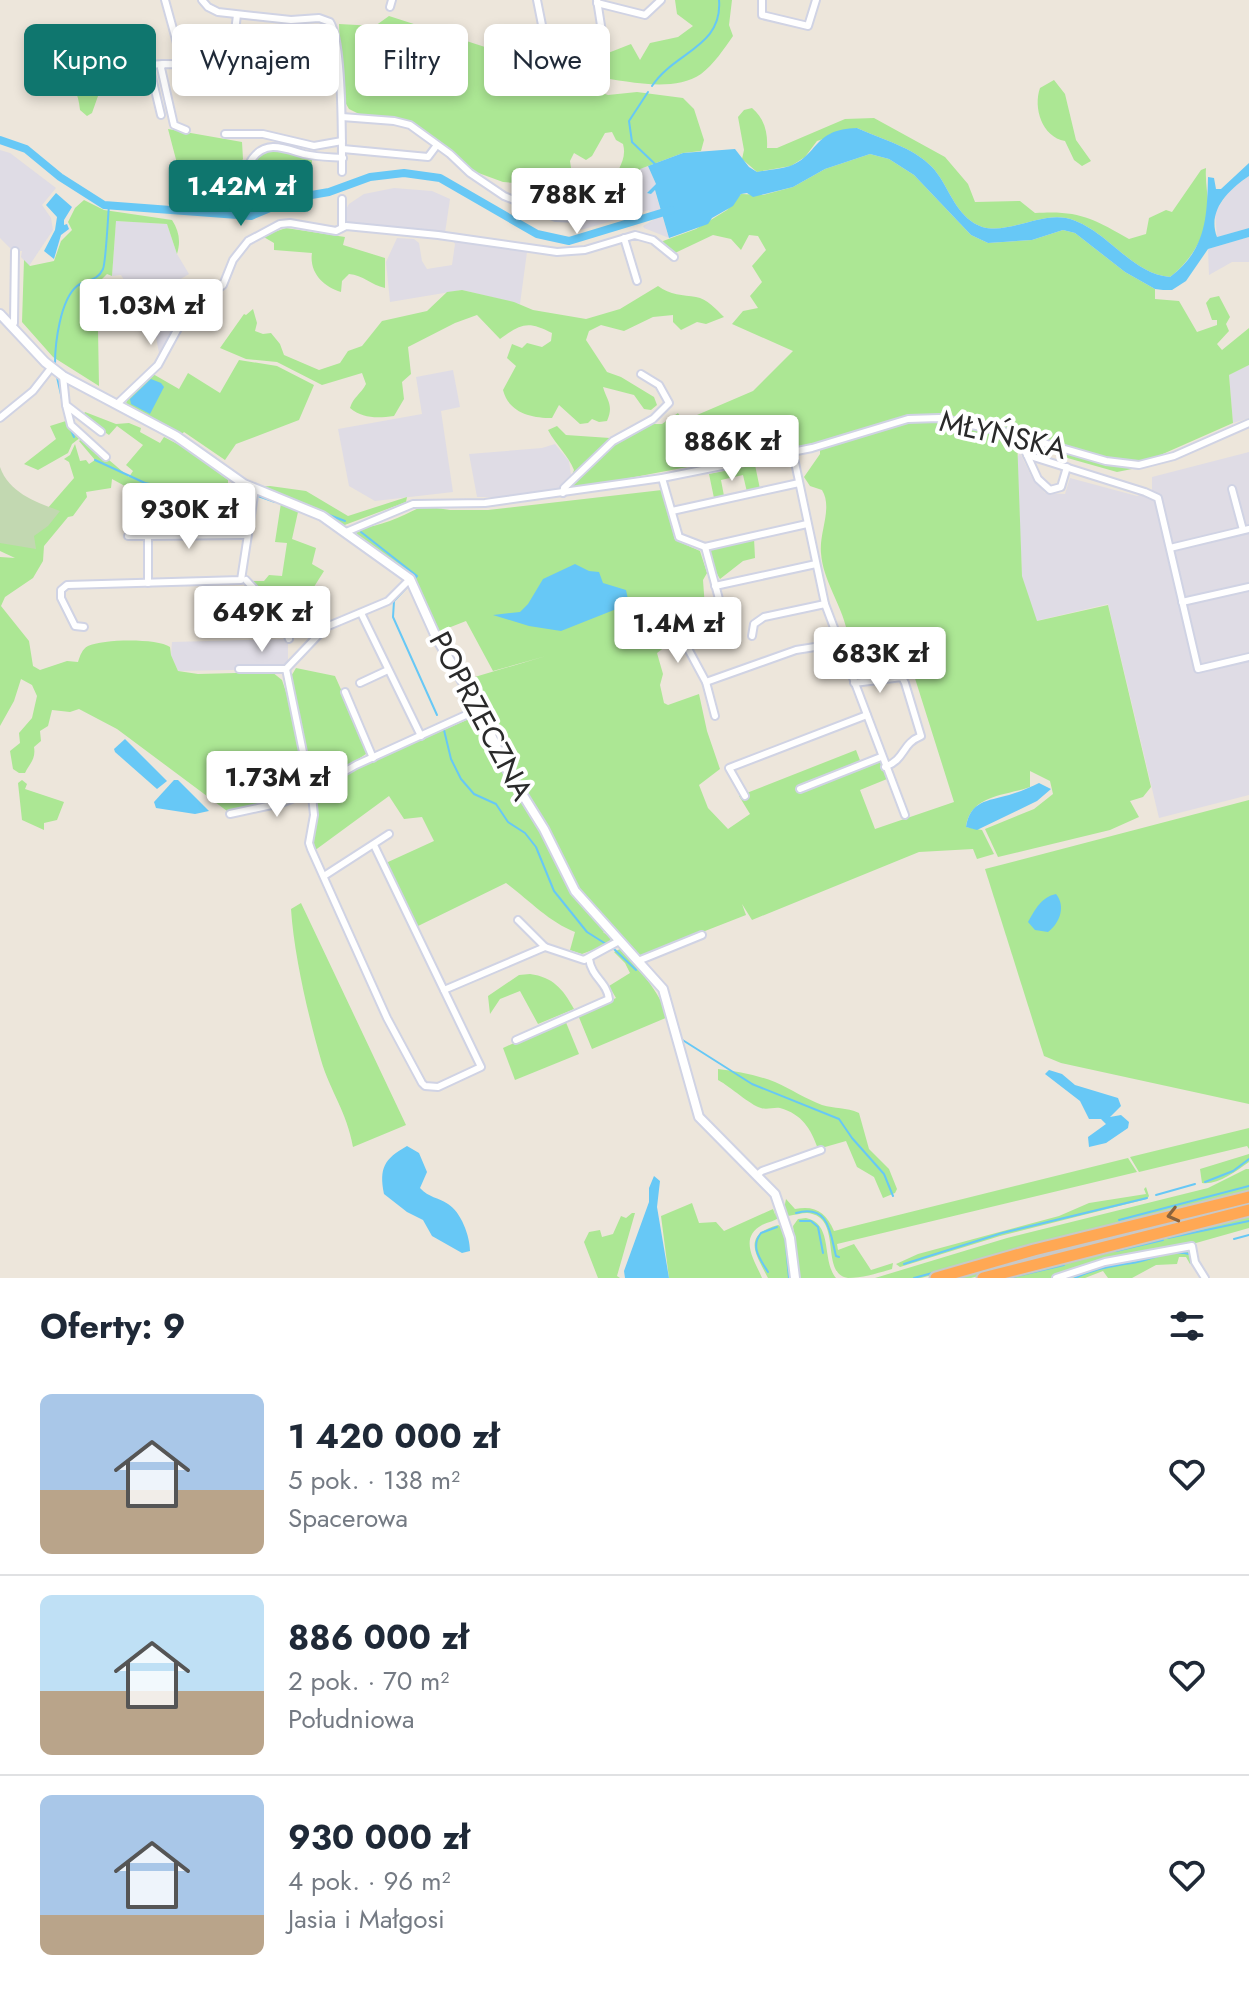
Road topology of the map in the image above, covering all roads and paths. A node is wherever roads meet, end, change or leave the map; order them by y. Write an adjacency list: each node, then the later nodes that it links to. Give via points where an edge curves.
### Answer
1 (165, 0): 11 (street)
2 (202, 0): 8 (street, via 214,10)
3 (537, 0): 7 (street, via 546,45 592,61 602,32)
4 (661, 0): 7 (street, via 645,15)
5 (762, 0): 6 (street, via 762,15 808,26)
6 (816, 0)
7 (597, 2)
8 (237, 15): 9 (street); 10 (street, via 327,19)
9 (236, 24)
10 (330, 24)
11 (172, 25)
12 (156, 64): 13 (street)
13 (163, 64): 14 (street); 19 (street, via 174,125)
14 (172, 64)
15 (339, 79): 18 (street)
16 (156, 94): 17 (street)
17 (161, 115)
18 (342, 117): 21 (street); 22 (street, via 402,122)
19 (186, 130)
20 (225, 134): 21 (street)
21 (342, 145): 22 (street, via 428,157); 23 (street)
22 (437, 145): 27 (street, via 504,196 556,217)
23 (343, 158): 24 (street); 25 (street, via 267,147 254,156 223,201)
24 (342, 172)
25 (174, 196)
26 (342, 199): 28 (street)
27 (578, 218)
28 (342, 227): 29 (street, via 557,252); 37 (street, via 336,231 280,224 248,241 223,285 188,310 158,365)
29 (624, 238): 31 (street, via 644,236); 32 (street)
30 (15, 251): 33 (street, via 14,323)
31 (674, 257)
32 (637, 281)
33 (4, 320): 34 (street, POPRZECZNA)
34 (51, 368): 36 (street, POPRZECZNA); 39 (street)
35 (641, 374): 51 (street, via 659,385 669,403 653,419 613,441)
36 (63, 376): 37 (street, POPRZECZNA); 38 (street)
37 (117, 404): 49 (street, POPRZECZNA)
38 (66, 405): 41 (street); 45 (street, via 71,425)
39 (0, 418)
40 (1249, 423): 42 (street, MŁYŃSKA, via 1174,456 1139,465)
41 (101, 432)
42 (1022, 437): 43 (street, MŁYŃSKA, via 939,418 916,418); 44 (street)
43 (793, 453): 47 (street, MŁYŃSKA); 48 (street)
44 (1027, 455): 46 (street); 46 (street, via 1050,490 1061,487)
45 (106, 457)
46 (1067, 467): 62 (street, via 1158,498)
47 (662, 478): 51 (street, MŁYŃSKA); 52 (street)
48 (799, 483): 52 (street); 55 (street)
49 (255, 489): 54 (street); 57 (street, POPRZECZNA, via 311,510)
50 (1232, 489): 56 (street)
51 (563, 493): 57 (street, MŁYŃSKA, via 485,503 413,504)
52 (672, 511): 61 (street, via 679,537)
53 (198, 515): 54 (street)
54 (250, 516): 58 (street)
55 (807, 524): 61 (street); 63 (street)
56 (1246, 530): 62 (street)
57 (346, 532): 64 (street, POPRZECZNA)
58 (246, 535): 60 (street); 66 (street, via 241,580)
59 (128, 536): 60 (street)
60 (148, 536): 66 (street)
61 (705, 547): 67 (street)
62 (1170, 548): 69 (street)
63 (816, 564): 67 (street); 70 (street)
64 (410, 579): 71 (street, via 388,601); 84 (street, POPRZECZNA, via 437,639)
65 (246, 580): 74 (street, via 282,620)
66 (148, 583): 72 (street, via 67,585 61,598 75,626)
67 (715, 586): 80 (street, via 717,606 686,645)
68 (1249, 587): 69 (street)
69 (1182, 602): 76 (street, via 1198,669)
70 (825, 604): 73 (street, via 764,617 754,624); 75 (street)
71 (361, 613): 78 (street, via 326,627); 79 (street)
72 (84, 627)
73 (752, 636)
74 (289, 639)
75 (840, 643): 80 (street, via 796,650); 82 (street)
76 (1249, 657)
77 (239, 669): 78 (street)
78 (286, 669): 92 (street)
79 (388, 670): 81 (street); 87 (street)
80 (706, 682): 86 (street)
81 (360, 683)
82 (854, 683): 85 (street); 90 (street, via 902,677 921,736)
83 (345, 692): 89 (street)
84 (479, 709): 87 (street); 101 (street, POPRZECZNA, via 575,891)
85 (867, 715): 88 (street); 93 (street, via 729,768)
86 (715, 716)
87 (421, 736): 89 (street)
88 (881, 757): 90 (street); 91 (street)
89 (373, 758): 92 (street)
90 (885, 767): 95 (street)
91 (800, 789)
92 (311, 791): 94 (street); 98 (street, via 309,843)
93 (745, 796)
94 (230, 814)
95 (905, 815)
96 (389, 834): 97 (street)
97 (374, 845): 98 (street); 105 (street)
98 (324, 876): 105 (street, via 387,1018 425,1086 438,1087 481,1067)
99 (518, 920): 102 (street)
100 (702, 935): 104 (street)
101 (619, 941): 103 (street); 104 (street, POPRZECZNA)
102 (545, 947): 103 (street); 105 (street)
103 (589, 959): 106 (street, via 609,999)
104 (638, 961): 108 (street, POPRZECZNA, via 667,995 699,1117)
105 (444, 990)
106 (516, 1040)
107 (821, 1150): 108 (street)
108 (757, 1175): 111 (street, POPRZECZNA, via 780,1204)
109 (1249, 1197): 112 (highway, one-way to 112)
110 (1249, 1210): 113 (highway)
111 (795, 1278)
112 (936, 1278)
113 (983, 1278)
114 (1056, 1278): 115 (street, via 1105,1262 1192,1246)
115 (1205, 1278)

